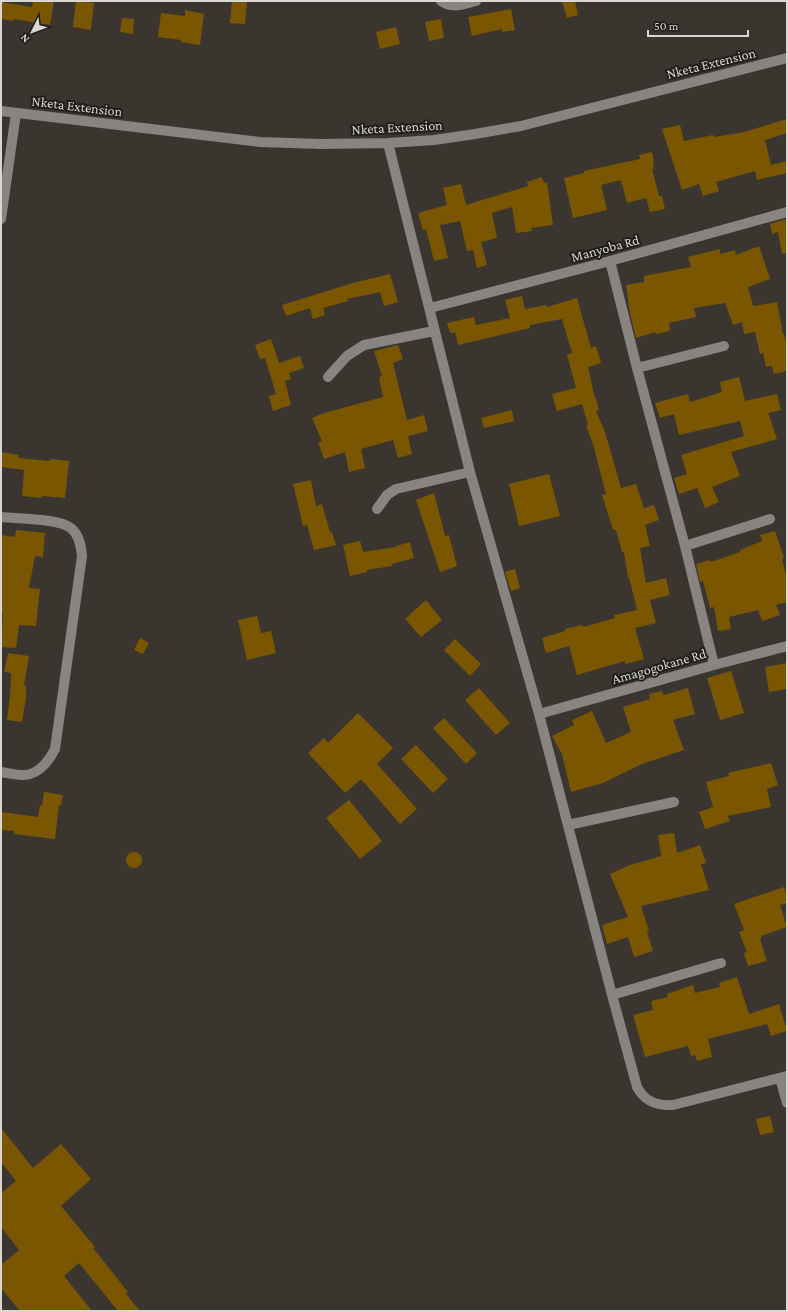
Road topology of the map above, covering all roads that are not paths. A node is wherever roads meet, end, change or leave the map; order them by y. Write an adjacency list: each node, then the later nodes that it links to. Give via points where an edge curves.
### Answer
1 (441, 1): 2 (street, via 446,5 456,6)
2 (476, 1)
3 (787, 58): 6 (street, Nketa Extension, via 521,126 434,140)
4 (1, 111): 5 (street, Nketa Extension)
5 (16, 113): 6 (street, Nketa Extension, via 260,142); 8 (street)
6 (388, 143): 10 (street)
7 (787, 212): 9 (street, Manyoba Rd)
8 (1, 219)
9 (610, 261): 10 (street, Manyoba Rd); 13 (street)
10 (430, 308): 11 (street)
11 (434, 331): 14 (street, via 364,345 347,356); 15 (street)
12 (724, 346): 13 (street)
13 (637, 368): 19 (street)
14 (328, 377)
15 (470, 472): 16 (street, via 396,489); 22 (street)
16 (377, 509)
17 (1, 517): 23 (street, via 60,523 71,528 81,544 82,556 55,749 43,766 30,774)
18 (770, 519): 19 (street)
19 (685, 546): 21 (street)
20 (787, 646): 21 (street, Amagogokane Rd)
21 (714, 665): 22 (street, Amagogokane Rd)
22 (539, 714): 25 (street)
23 (1, 772)
24 (674, 802): 25 (street)
25 (568, 825): 27 (street)
26 (721, 963): 27 (street)
27 (612, 996): 28 (street, via 637,1086 642,1095 652,1103 673,1105)
28 (783, 1077): 29 (street)
29 (787, 1103)

